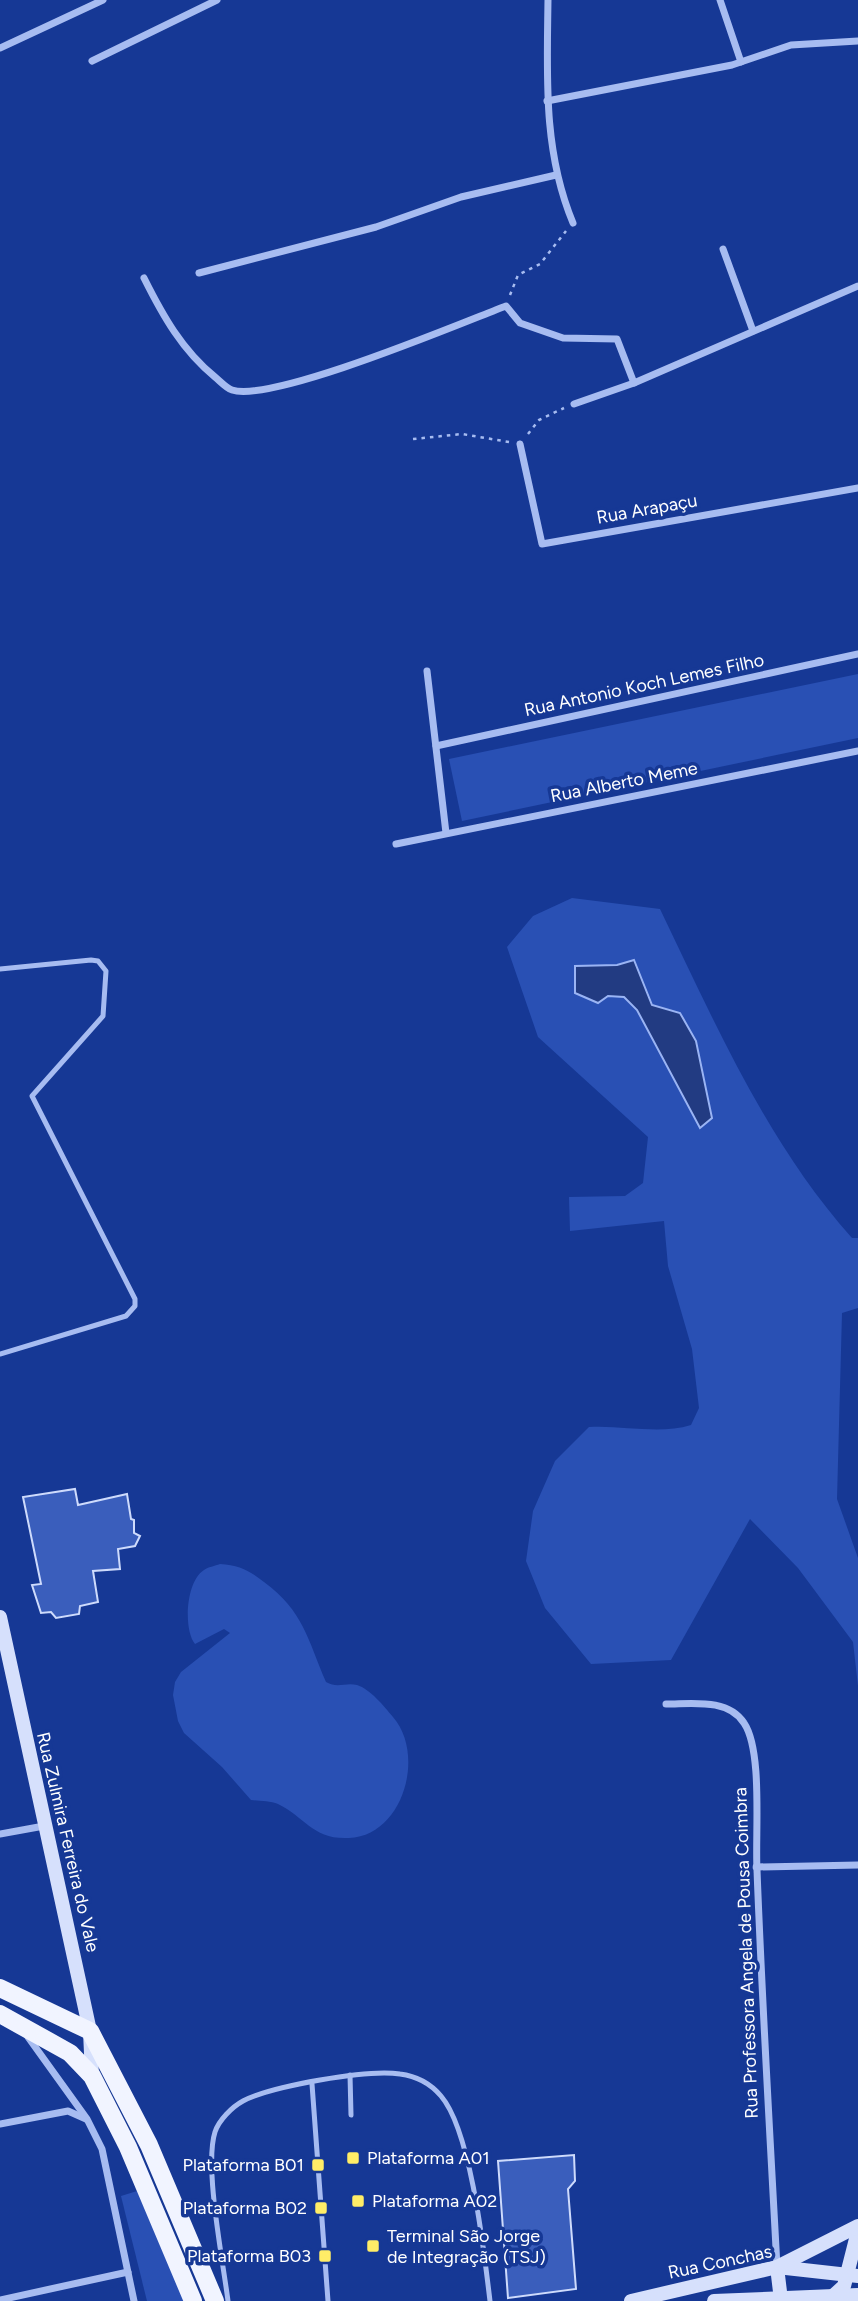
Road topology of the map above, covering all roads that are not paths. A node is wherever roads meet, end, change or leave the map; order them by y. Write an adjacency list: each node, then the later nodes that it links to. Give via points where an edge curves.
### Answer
1 (103, 0): 6 (street)
2 (217, 0): 7 (street)
3 (548, 0): 9 (street)
4 (720, 0): 8 (street)
5 (858, 41): 8 (street, via 791,45)
6 (0, 48)
7 (92, 61)
8 (741, 62): 9 (street)
9 (547, 101): 10 (street)
10 (556, 174): 11 (street); 13 (street, via 461,197 376,228)
11 (573, 223)
12 (723, 249): 16 (street)
13 (199, 273)
14 (144, 278): 17 (street, via 164,320 194,360 230,390 249,391 325,374 506,306 520,323 563,338 617,339)
15 (858, 286): 16 (street)
16 (753, 331): 17 (street)
17 (634, 383): 18 (street)
18 (573, 404)
19 (520, 444): 20 (street, Rua Arapaçu, via 542,544)
20 (858, 488)
21 (858, 654): 23 (street, Rua Antonio Koch Lemes Filho)
22 (427, 671): 23 (street)
23 (436, 746): 25 (street)
24 (858, 751): 25 (street, Rua Alberto Meme)
25 (446, 833): 26 (street, Rua Alberto Meme)
26 (396, 844)
27 (0, 969): 28 (lane, via 91,960 106,971 103,1016 32,1096 135,1306 125,1316)
28 (0, 1354)
29 (0, 1617): 30 (street, Rua Zulmira Ferreira do Vale)
30 (4, 1663): 32 (street, Rua Zulmira Ferreira do Vale)
31 (666, 1704): 35 (street, Rua Professora Angela de Pousa Coimbra, via 713,1704 732,1711 751,1734)
32 (44, 1826): 33 (street); 39 (street, Rua Zulmira Ferreira do Vale)
33 (0, 1834)
34 (858, 1865): 35 (street)
35 (757, 1867): 47 (street, Rua Professora Angela de Pousa Coimbra)
36 (0, 1988): 39 (main road)
37 (0, 2014): 38 (main road)
38 (20, 2025): 41 (main road, via 70,2053); 44 (street)
39 (90, 2031): 41 (street, Rua Zulmira Ferreira do Vale); 56 (main road, via 149,2145)
40 (350, 2075): 42 (lane); 43 (lane); 59 (lane, via 402,2074 418,2078 442,2097 459,2130 481,2226)
41 (92, 2076): 55 (main road, via 118,2125)
42 (312, 2084): 57 (lane, via 244,2101 216,2129 212,2162); 58 (lane)
43 (351, 2115)
44 (87, 2119): 45 (street, via 68,2111); 48 (street, via 102,2150)
45 (0, 2124)
46 (858, 2229): 47 (street); 49 (street)
47 (777, 2267): 49 (street, Rua Conchas); 53 (street); 60 (street, Rua Conchas)
48 (128, 2272): 52 (street); 54 (street)
49 (853, 2274): 51 (street)
50 (858, 2295): 51 (street, Rua Conchas)
51 (833, 2296): 53 (street, Rua Conchas)
52 (0, 2300)
53 (781, 2300): 61 (street, Rua Conchas)
54 (134, 2301)
55 (193, 2301)
56 (215, 2301)
57 (228, 2301)
58 (328, 2301)
59 (490, 2301)
60 (631, 2301)
61 (714, 2301)

